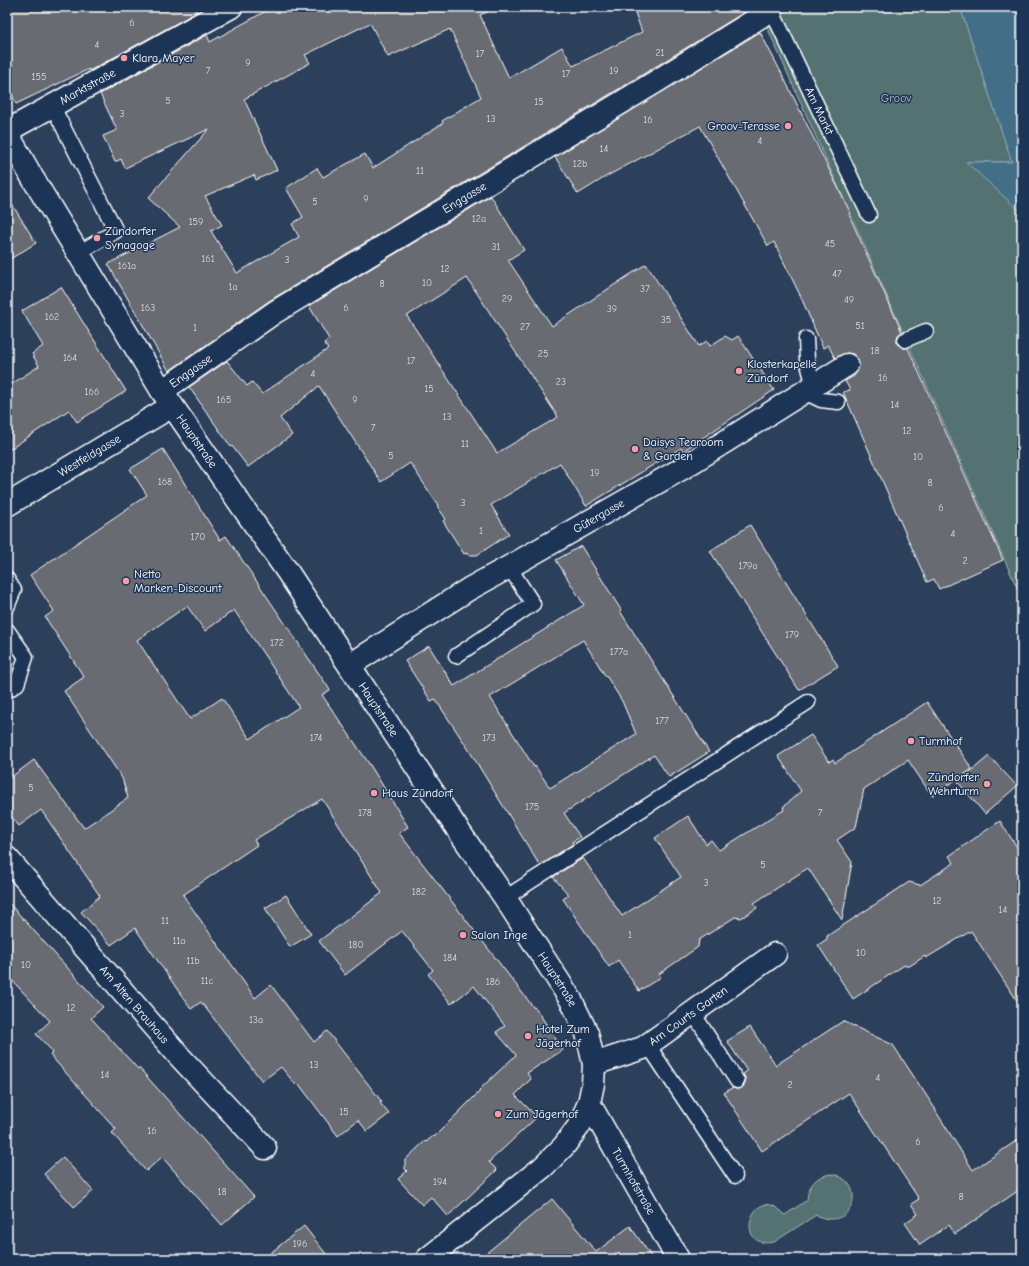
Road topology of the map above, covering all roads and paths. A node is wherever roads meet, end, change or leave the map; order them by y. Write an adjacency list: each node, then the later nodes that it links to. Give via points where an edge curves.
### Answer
1 (231, 7): 3 (street, Marktstraße)
2 (771, 8): 5 (lane, Am Markt); 12 (street, Enggasse, via 652,84 274,312)
3 (52, 105): 4 (street, Marktstraße); 6 (lane, via 116,231)
4 (7, 132): 6 (street, Hauptstraße)
5 (869, 215)
6 (78, 253): 12 (street, Hauptstraße)
7 (926, 331): 9 (lane)
8 (806, 340): 11 (lane)
9 (905, 340)
10 (847, 365): 11 (street, Gütergasse)
11 (809, 390): 13 (lane, via 821,400); 15 (street, Gütergasse, via 683,468)
12 (167, 399): 14 (street, Westfeldgasse); 20 (street, Hauptstraße)
13 (838, 402)
14 (7, 505)
15 (509, 567): 19 (lane, via 533,604); 20 (street, Gütergasse, via 469,588)
16 (7, 579): 17 (lane, via 14,590)
17 (7, 607)
18 (7, 630): 21 (lane, via 26,657 17,684)
19 (456, 656)
20 (350, 665): 24 (street, Hauptstraße)
21 (7, 691)
22 (808, 702): 24 (lane)
23 (7, 858): 31 (street, Am Alten Brauhaus, via 180,1056)
24 (505, 898): 28 (street, Hauptstraße, via 571,1000 587,1032)
25 (775, 954): 26 (street, Am Courts Garten)
26 (693, 1013): 27 (street, Am Courts Garten); 29 (lane)
27 (648, 1045): 28 (street, Am Courts Garten); 32 (lane)
28 (594, 1064): 30 (street, Hauptstraße)
29 (737, 1081)
30 (589, 1103): 33 (street, Hauptstraße, via 579,1126 543,1167); 34 (street, Turmhofstraße)
31 (265, 1148)
32 (736, 1176)
33 (427, 1259)
34 (678, 1259)

